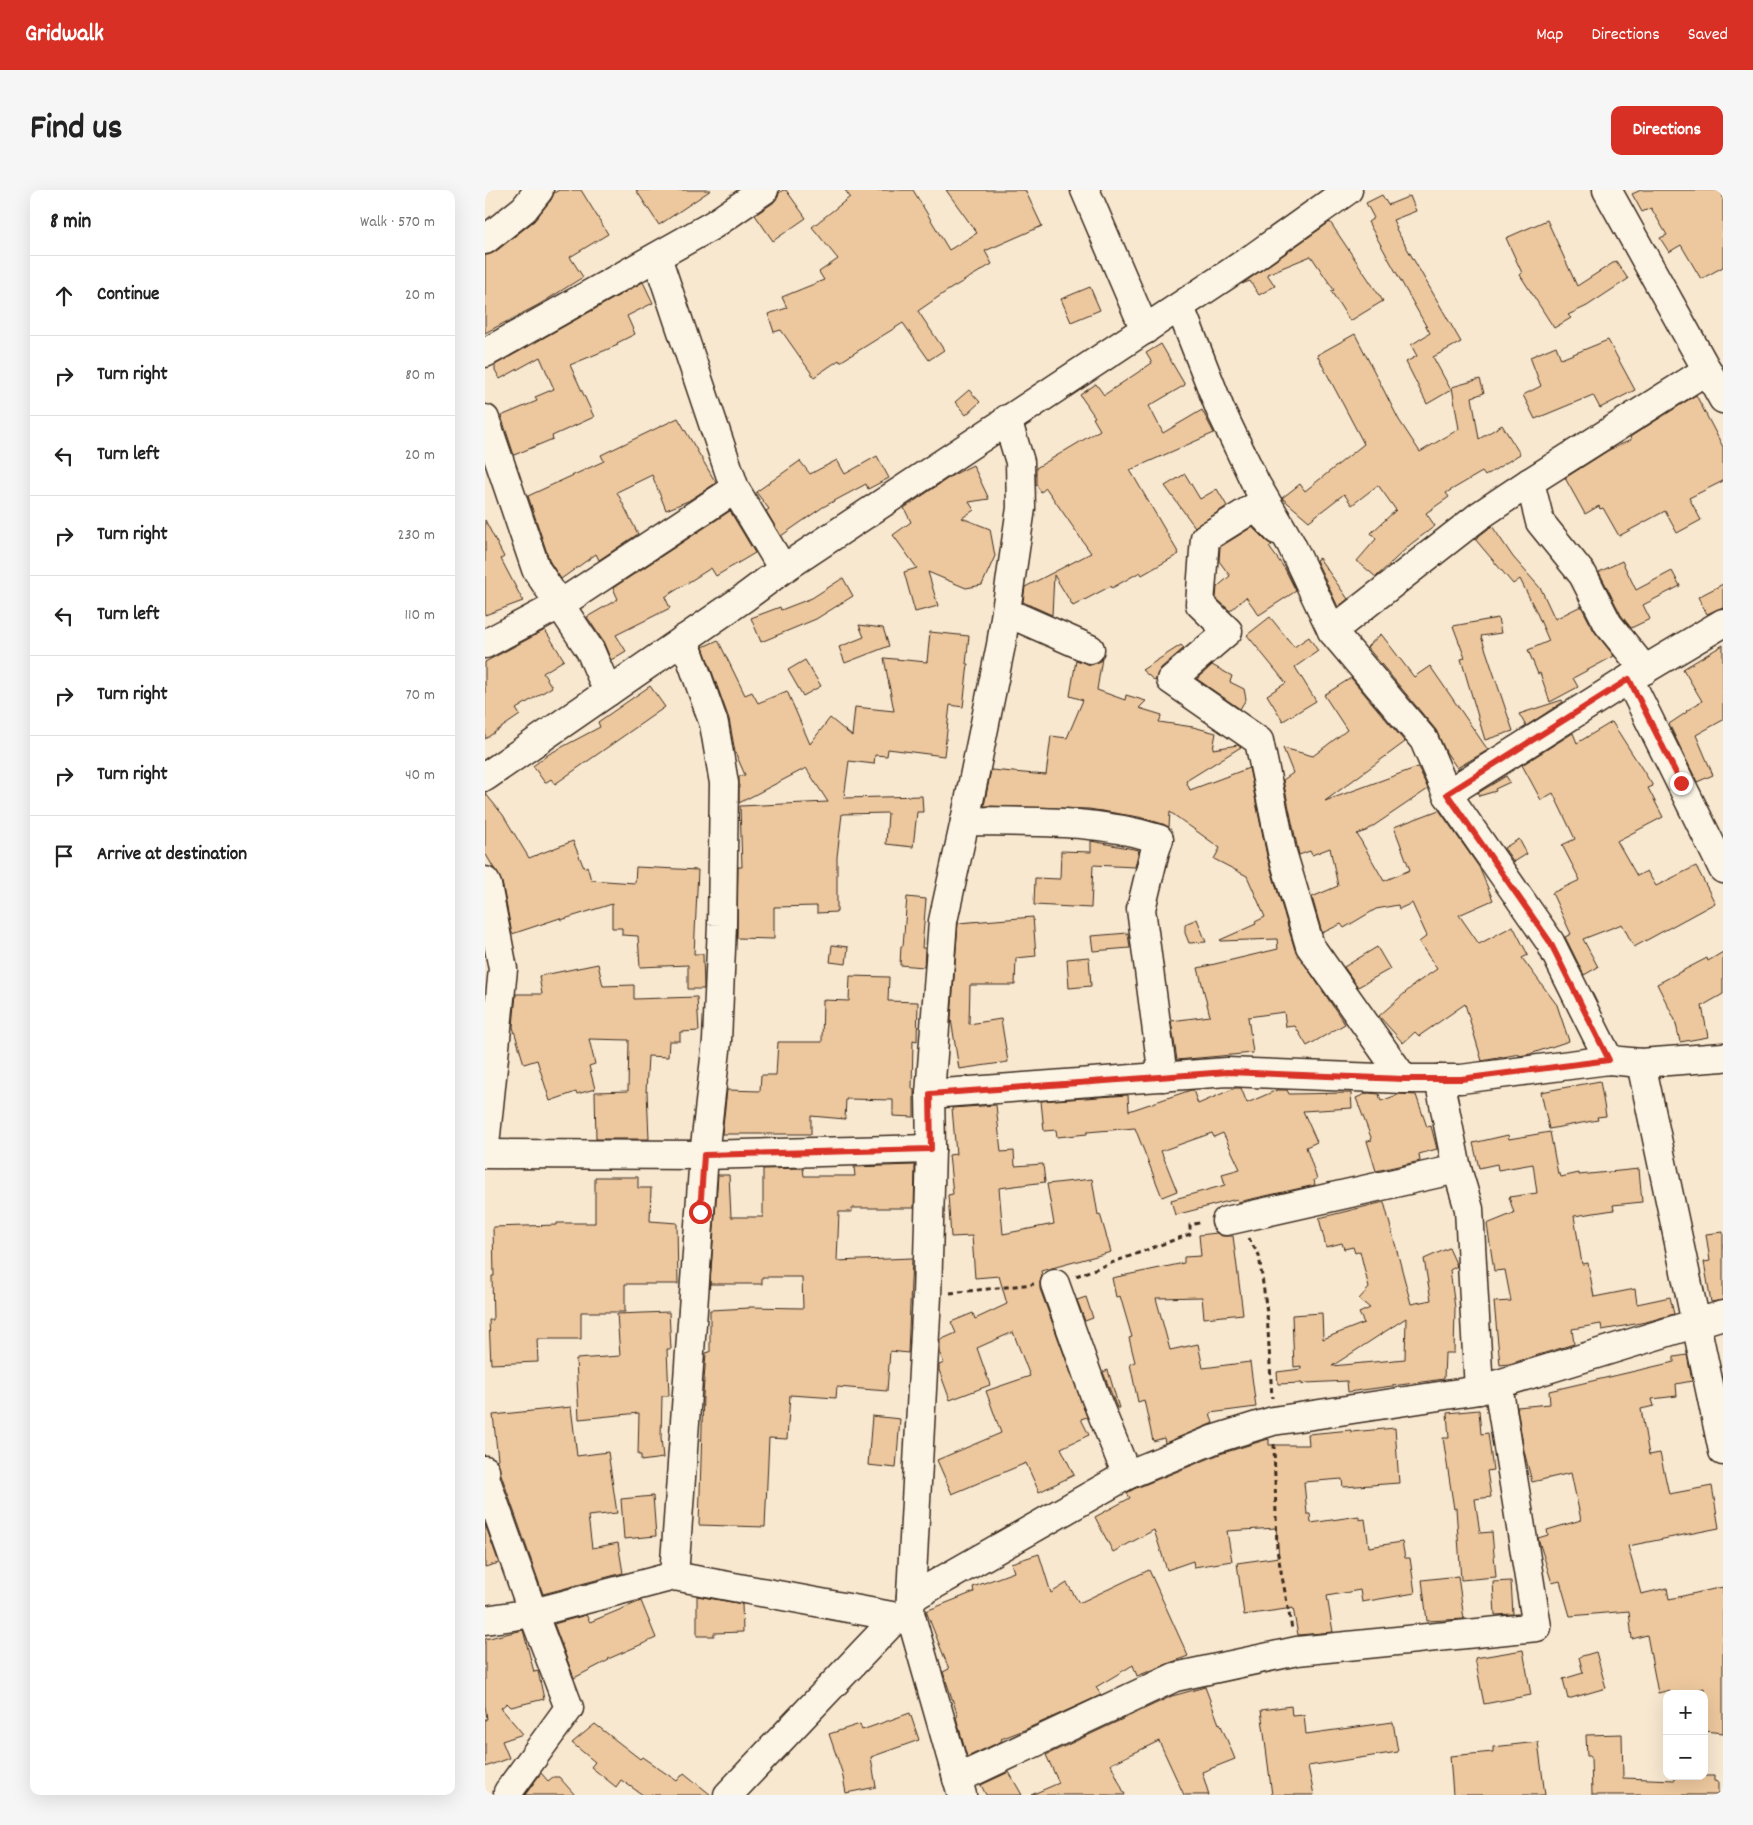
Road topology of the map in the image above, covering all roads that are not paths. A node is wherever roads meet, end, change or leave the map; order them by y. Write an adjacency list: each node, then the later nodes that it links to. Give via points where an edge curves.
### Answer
1 (539, 190): 6 (street, via 524,209)
2 (765, 190): 7 (street)
3 (1085, 190): 9 (street)
4 (1348, 190): 8 (street)
5 (1607, 190): 11 (street)
6 (485, 240)
7 (657, 257): 10 (street); 16 (street)
8 (1179, 307): 9 (street); 17 (street, via 1224,418 1256,484)
9 (1145, 330): 14 (street)
10 (485, 353)
11 (1707, 370): 12 (street); 15 (street)
12 (1723, 399)
13 (485, 419): 19 (street, via 536,570)
14 (1007, 419): 18 (street); 20 (street, via 1020,462 1021,508)
15 (1530, 482): 22 (street, via 1479,516); 26 (street, via 1540,522 1583,575)
16 (735, 489): 18 (street); 19 (street)
17 (1291, 544): 22 (street); 37 (street, via 1255,507 1205,538 1200,604 1229,631 1171,680 1259,741 1282,852 1310,946)
18 (783, 569): 23 (street)
19 (559, 605): 24 (street); 27 (street, via 590,650)
20 (1006, 612): 25 (street); 30 (street)
21 (1723, 623): 26 (street)
22 (1332, 631): 29 (street, via 1424,740)
23 (684, 639): 27 (street); 43 (street, via 714,724 724,783 717,1041)
24 (485, 644)
25 (1090, 649)
26 (1637, 675): 29 (street); 31 (street)
27 (608, 692): 28 (street)
28 (485, 777)
29 (1447, 794): 34 (street, via 1550,942)
30 (965, 821): 36 (street, via 1073,822 1142,833 1159,839 1141,909); 39 (street, via 943,921)
31 (1723, 869)
32 (485, 881): 40 (street, via 503,969)
33 (1723, 1057): 35 (street)
34 (1609, 1060): 35 (street); 38 (street)
35 (1641, 1064): 48 (street)
36 (1163, 1077): 37 (street, via 1227,1072); 39 (street)
37 (1404, 1079): 38 (street)
38 (1439, 1079): 44 (street)
39 (930, 1094): 41 (street)
40 (485, 1145)
41 (931, 1149): 43 (street); 54 (street, via 927,1296)
42 (485, 1154): 43 (street)
43 (704, 1155): 53 (street)
44 (1457, 1169): 45 (street); 49 (street, via 1469,1209)
45 (1226, 1221)
46 (1055, 1284): 52 (street)
47 (1723, 1315): 48 (street)
48 (1696, 1324): 49 (street); 50 (street)
49 (1489, 1387): 52 (street, via 1273,1421 1215,1439); 57 (street, via 1537,1627 1297,1651 1175,1677)
50 (1723, 1451)
51 (485, 1470): 55 (street)
52 (1127, 1475): 54 (street)
53 (673, 1576): 54 (street); 55 (street)
54 (906, 1609): 57 (street); 59 (street)
55 (533, 1613): 56 (street); 58 (street, via 569,1708)
56 (485, 1620)
57 (959, 1787)
58 (508, 1792)
59 (728, 1795)

